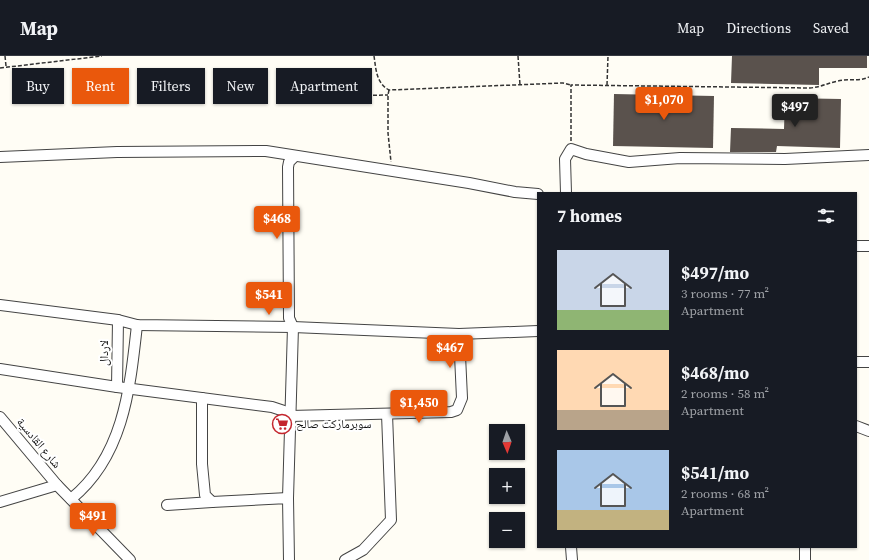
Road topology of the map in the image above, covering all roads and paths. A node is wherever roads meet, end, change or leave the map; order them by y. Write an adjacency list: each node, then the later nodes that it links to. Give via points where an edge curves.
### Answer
1 (5, 56): 6 (path)
2 (102, 56): 6 (path)
3 (374, 56): 12 (path, via 377,76)
4 (518, 56): 11 (path)
5 (608, 56): 10 (path)
6 (6, 66): 7 (path)
7 (0, 68)
8 (869, 77): 10 (path, via 839,80 822,87 810,88)
9 (571, 85): 10 (path); 11 (path, via 564,83); 15 (path)
10 (607, 85)
11 (520, 86): 12 (path)
12 (389, 90): 14 (path)
13 (372, 95): 14 (path)
14 (388, 95): 21 (path, via 388,133)
15 (571, 149): 17 (street, via 629,162 680,158 785,159); 22 (street, via 565,159)
16 (279, 154): 18 (street); 19 (street, via 266,151 125,152); 20 (street)
17 (869, 155)
18 (295, 156): 20 (street); 21 (street)
19 (0, 157)
20 (288, 167): 29 (street, via 289,318)
21 (393, 172): 23 (street)
22 (566, 192)
23 (537, 194)
24 (857, 246): 25 (street)
25 (869, 246)
26 (0, 305): 27 (street)
27 (118, 320): 28 (street); 35 (street, لاردال)
28 (137, 325): 29 (street); 36 (street)
29 (293, 327): 31 (street); 39 (street)
30 (537, 331): 31 (street)
31 (459, 334): 38 (street, via 462,398 457,410)
32 (857, 362): 33 (street)
33 (869, 362)
34 (0, 369): 35 (street)
35 (116, 387): 36 (street)
36 (130, 388): 37 (street); 45 (street, via 111,447 99,469)
37 (202, 398): 39 (street, via 272,406); 47 (street, via 203,490)
38 (387, 414): 39 (street); 53 (street, via 391,520 363,550)
39 (290, 416): 44 (street)
40 (0, 417): 43 (street, شارع القادسية)
41 (857, 426): 42 (street)
42 (869, 431)
43 (57, 485): 45 (street, شارع القادسية); 46 (street)
44 (288, 498): 47 (street); 52 (street)
45 (71, 499): 51 (street, شارع القادسية)
46 (0, 502)
47 (212, 502): 48 (street)
48 (167, 505)
49 (572, 548): 54 (street)
50 (805, 548): 55 (street)
51 (130, 560)
52 (289, 560)
53 (345, 560)
54 (572, 560)
55 (805, 560)

